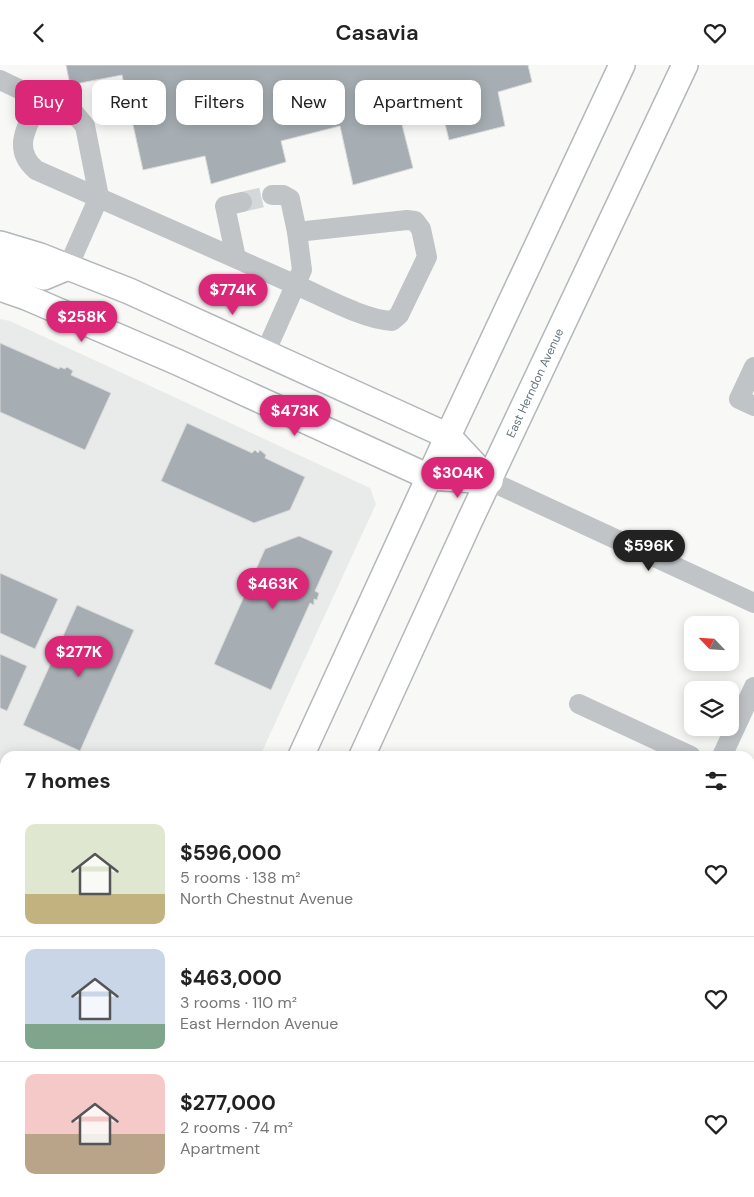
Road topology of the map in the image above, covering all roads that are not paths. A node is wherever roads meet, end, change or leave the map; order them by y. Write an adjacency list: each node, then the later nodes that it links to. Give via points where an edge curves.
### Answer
1 (622, 65): 20 (main road)
2 (685, 65): 22 (main road, East Herndon Avenue)
3 (0, 80): 4 (street)
4 (15, 87)
5 (82, 122): 8 (street)
6 (28, 125): 8 (street, via 22,147 29,164)
7 (272, 195): 10 (street, via 290,199)
8 (99, 197): 12 (street); 14 (street)
9 (242, 202): 12 (street, via 225,206)
10 (297, 232): 15 (street, via 302,270); 15 (street, via 415,221 421,229 427,257 399,315 392,321 376,320)
11 (0, 244): 14 (main road)
12 (236, 258): 15 (street)
13 (0, 263): 14 (main road, via 44,277)
14 (68, 267): 17 (main road)
15 (296, 285): 17 (street)
16 (0, 288): 21 (main road, via 177,362)
17 (265, 353): 20 (main road)
18 (754, 367): 19 (street)
19 (747, 402)
20 (448, 436): 21 (main road); 22 (main road)
21 (429, 477): 22 (main road); 26 (main road)
22 (490, 481): 23 (street); 27 (main road, East Herndon Avenue)
23 (754, 603)
24 (754, 687): 29 (street)
25 (579, 704): 28 (street)
26 (303, 751)
27 (364, 751)
28 (680, 751)
29 (724, 751)

